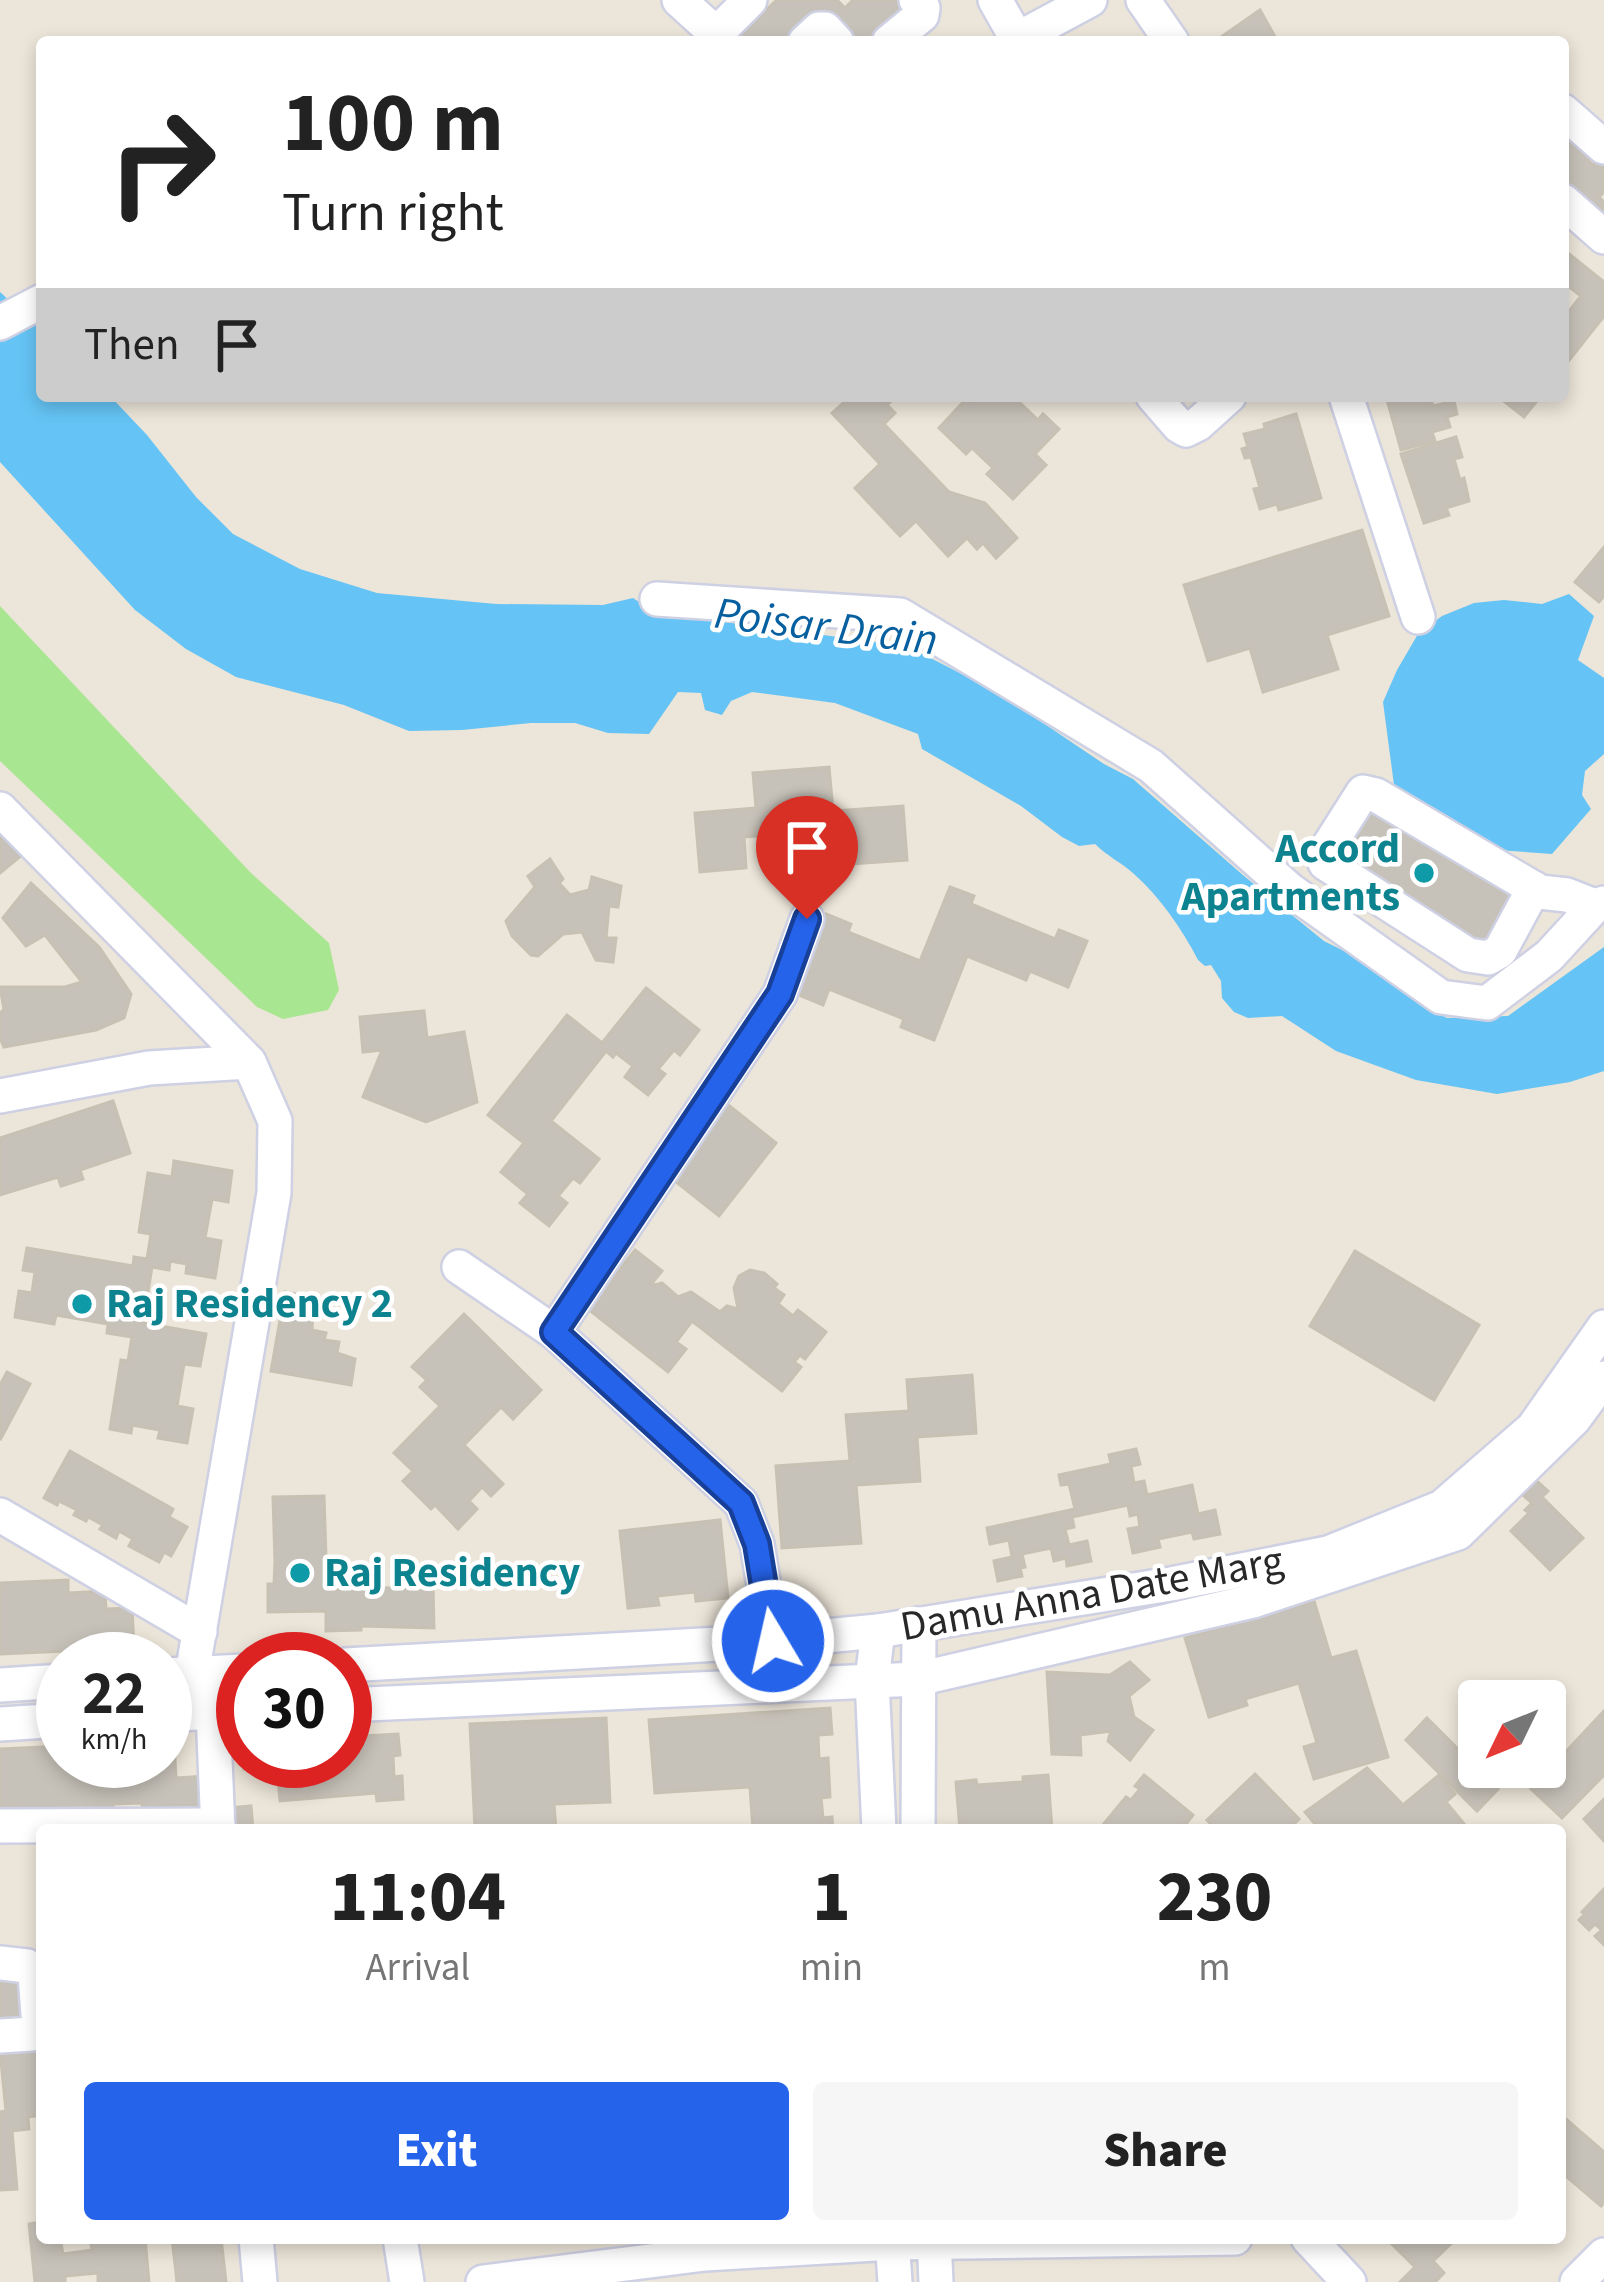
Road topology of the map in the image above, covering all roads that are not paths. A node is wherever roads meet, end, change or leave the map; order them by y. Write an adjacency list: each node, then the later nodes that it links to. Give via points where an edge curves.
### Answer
1 (679, 0): 2 (street, via 712,30)
2 (750, 0)
3 (770, 0): 8 (street)
4 (916, 0): 9 (street, via 922,15)
5 (995, 0): 6 (street, via 1023,36)
6 (1090, 0)
7 (1143, 0): 10 (street)
8 (738, 36)
9 (897, 36)
10 (1168, 36)
11 (1569, 116): 12 (street)
12 (1604, 147)
13 (1569, 205): 14 (street)
14 (1601, 228)
15 (36, 304): 16 (street)
16 (0, 323)
17 (1158, 402): 18 (street, via 1186,430)
18 (1222, 402)
19 (1348, 402): 21 (street)
20 (657, 599): 24 (street, via 900,615 1151,766 1290,890 1441,997 1487,1003)
21 (1418, 617)
22 (0, 809): 26 (street)
23 (1534, 888): 23 (street, via 1364,792 1325,863 1468,955 1488,958 1500,951); 24 (street)
24 (1599, 904)
25 (807, 919): 30 (street, via 780,994)
26 (249, 1063): 27 (street, via 149,1068); 35 (street, via 274,1121 274,1193)
27 (0, 1096)
28 (459, 1267): 30 (street)
29 (1604, 1327): 33 (street, Damu Anna Date Marg, via 1532,1428 1442,1507 1328,1553)
30 (554, 1332): 36 (street, via 741,1503 757,1544)
31 (1604, 1378): 39 (street, Damu Anna Date Marg, via 1574,1419 1458,1533 1253,1601)
32 (0, 1515): 35 (street)
33 (919, 1624): 34 (street, Damu Anna Date Marg); 39 (street)
34 (878, 1631): 36 (street, Damu Anna Date Marg); 40 (street)
35 (200, 1632): 37 (street)
36 (773, 1641): 38 (street, Damu Anna Date Marg)
37 (192, 1648)
38 (372, 1663)
39 (918, 1679): 40 (street, Damu Anna Date Marg); 51 (street)
40 (872, 1680): 45 (street, Damu Anna Date Marg); 50 (street)
41 (36, 1683): 43 (street)
42 (192, 1684): 44 (street)
43 (0, 1685)
44 (216, 1702)
45 (372, 1705)
46 (36, 1722): 47 (street)
47 (0, 1724)
48 (221, 1788): 49 (street)
49 (218, 1824)
50 (879, 1824)
51 (918, 1824)
52 (0, 1826): 53 (street)
53 (36, 1826)
54 (0, 1963): 55 (street, via 27,1966)
55 (36, 1995)
56 (36, 2031): 57 (street)
57 (0, 2036)
58 (257, 2244): 66 (street)
59 (401, 2244): 67 (street)
60 (793, 2244): 64 (street)
61 (892, 2244): 69 (street)
62 (934, 2244): 70 (street)
63 (1314, 2244): 71 (street)
64 (694, 2247): 68 (street)
65 (1604, 2255): 72 (street)
66 (260, 2282)
67 (407, 2282)
68 (483, 2282)
69 (895, 2282)
70 (936, 2282)
71 (1349, 2282)
72 (1577, 2282)

